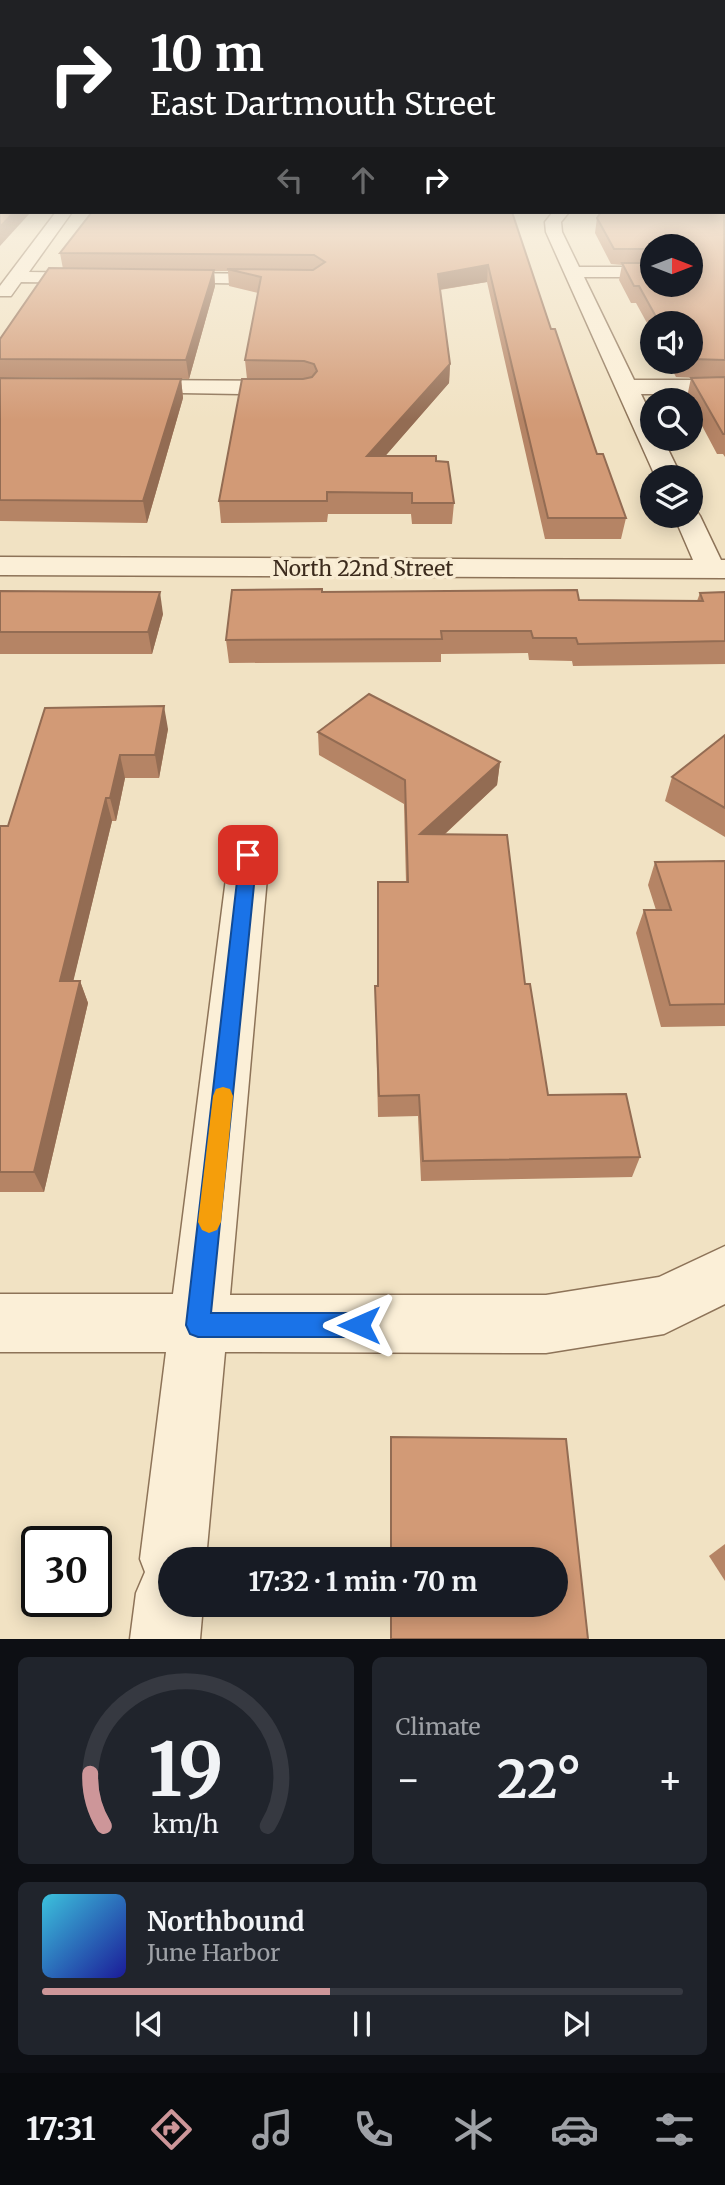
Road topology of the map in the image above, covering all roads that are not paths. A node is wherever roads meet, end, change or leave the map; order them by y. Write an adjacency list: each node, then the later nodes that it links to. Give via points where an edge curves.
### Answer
1 (23, 266): 5 (street)
2 (571, 266): 3 (street)
3 (573, 272): 4 (street); 11 (street)
4 (640, 272)
5 (15, 277): 6 (street); 9 (street)
6 (110, 278)
7 (138, 278): 8 (street)
8 (300, 279)
9 (0, 298)
10 (111, 387): 13 (street)
11 (627, 387): 12 (street); 14 (street)
12 (725, 387)
13 (304, 388)
14 (663, 465)
15 (694, 528): 17 (street)
16 (0, 566): 17 (street, North 22nd Street)
17 (718, 569)
18 (248, 855): 21 (street)
19 (725, 1273): 21 (street, via 664,1305 547,1324)
20 (0, 1323): 21 (street)
21 (198, 1325): 22 (street)
22 (174, 1547)
23 (167, 1617): 24 (street)
24 (165, 1639)

